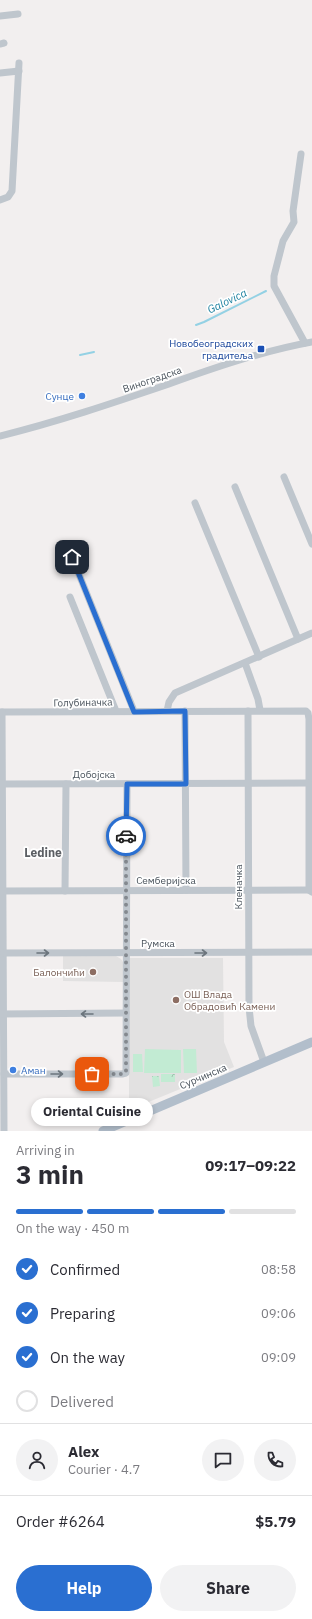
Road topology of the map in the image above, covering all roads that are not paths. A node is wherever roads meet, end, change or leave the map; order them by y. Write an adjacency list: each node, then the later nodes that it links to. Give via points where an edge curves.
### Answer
1 (18, 14): 2 (street)
2 (0, 16)
3 (19, 63): 4 (street)
4 (18, 71): 5 (street); 7 (street, via 12,191 8,197)
5 (0, 73)
6 (301, 154): 8 (street, via 293,211 294,222 283,241 274,286)
7 (0, 200)
8 (308, 342): 9 (street, Виноградска, via 231,362 67,418)
9 (0, 436)
10 (284, 476): 13 (street)
11 (234, 487): 17 (street)
12 (195, 503): 18 (street)
13 (312, 544)
14 (72, 557): 26 (street)
15 (70, 597): 21 (street)
16 (312, 633): 17 (street)
17 (298, 639): 18 (street)
18 (259, 657): 19 (street)
19 (245, 663): 20 (street); 22 (street, via 175,694 169,702)
20 (260, 710): 24 (street, Голубиначка); 27 (street, Голубиначка, via 306,710 308,713)
21 (116, 711): 25 (street, Голубиначка); 26 (street, Голубиначка)
22 (167, 711): 23 (street, Голубиначка); 26 (street, Голубиначка)
23 (185, 711): 24 (street, Голубиначка); 31 (street)
24 (248, 711): 32 (street, Кленачка)
25 (1, 712): 28 (street)
26 (134, 712)
27 (308, 783): 32 (street, Добојска); 38 (street)
28 (1, 784): 29 (street, Добојска); 35 (street)
29 (66, 784): 30 (street, Добојска); 36 (street)
30 (127, 784): 31 (street, Добојска); 37 (street)
31 (186, 784): 32 (street, Добојска); 33 (street)
32 (248, 784): 34 (street, Кленачка)
33 (186, 890): 34 (street, Семберијска); 37 (street, Семберијска)
34 (248, 890): 38 (street, Семберијска); 41 (street, Кленачка)
35 (2, 891): 36 (street, Семберијска); 42 (street)
36 (65, 891): 37 (street, Семберијска)
37 (126, 891): 40 (street)
38 (310, 891)
39 (312, 952): 41 (street, Румска)
40 (126, 953): 41 (street, Румска, one-way to 41); 42 (street, Румска, one-way to 40); 44 (street)
41 (248, 953): 46 (street, Кленачка, via 250,1020)
42 (4, 954): 43 (street)
43 (2, 1014): 44 (street, one-way to 43); 47 (street)
44 (126, 1014): 47 (street, one-way to 44, via 125,1074)
45 (312, 1042): 46 (main road, Сурчинска)
46 (264, 1062): 49 (main road, Сурчинска)
47 (4, 1074): 48 (street)
48 (4, 1130)
49 (103, 1131)

